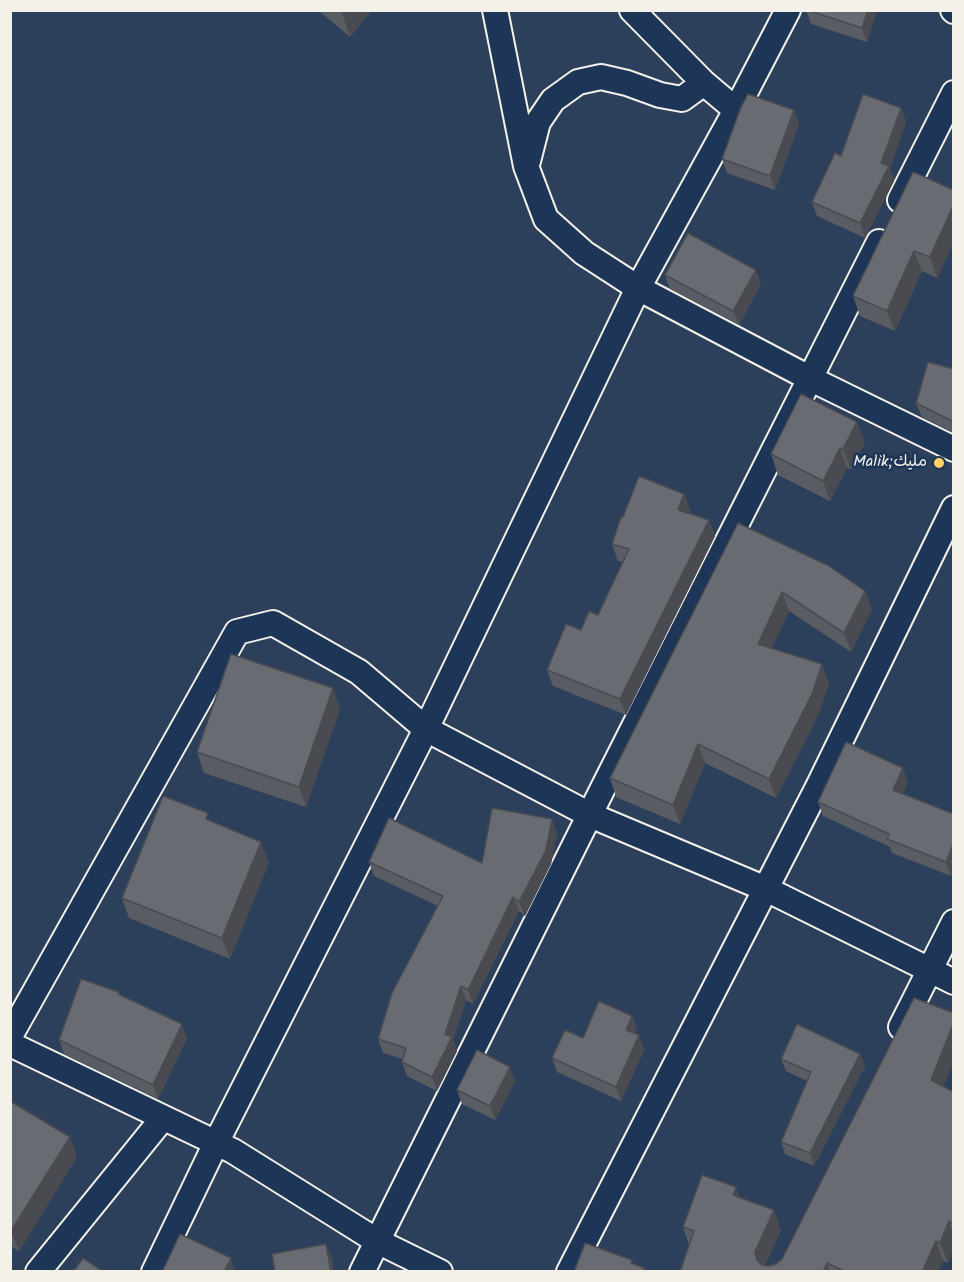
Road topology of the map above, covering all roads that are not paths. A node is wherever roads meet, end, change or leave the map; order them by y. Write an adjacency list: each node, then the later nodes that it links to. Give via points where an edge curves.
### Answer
1 (495, 10): 7 (street)
2 (632, 10): 4 (street)
3 (788, 10): 6 (street)
4 (704, 83): 6 (street); 7 (street, via 682,99 601,77 578,82 553,100 538,122)
5 (954, 93): 9 (street)
6 (736, 110): 8 (street)
7 (526, 166): 8 (street, via 546,219 584,253)
8 (638, 288): 9 (street); 12 (street)
9 (811, 379): 10 (street); 13 (street)
10 (954, 449)
11 (954, 508): 14 (street)
12 (426, 729): 13 (street); 18 (street, via 359,672 273,623 237,632); 22 (street)
13 (590, 815): 14 (street); 23 (street)
14 (766, 889): 16 (street); 28 (street)
15 (954, 922): 16 (street)
16 (930, 970): 17 (street); 19 (street)
17 (954, 982)
18 (10, 1036)
19 (893, 1043)
20 (10, 1044): 21 (street)
21 (163, 1118): 22 (street); 24 (street)
22 (216, 1143): 23 (street); 25 (street)
23 (377, 1241): 26 (street); 27 (street)
24 (38, 1272)
25 (154, 1272)
26 (362, 1272)
27 (440, 1272)
28 (569, 1272)

